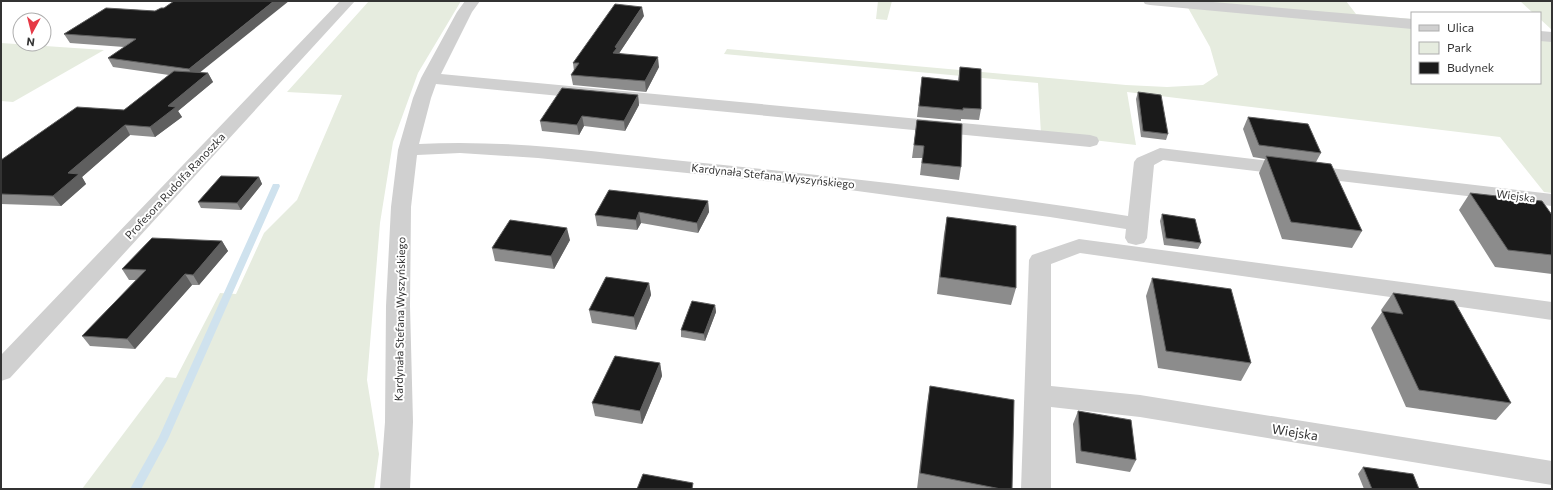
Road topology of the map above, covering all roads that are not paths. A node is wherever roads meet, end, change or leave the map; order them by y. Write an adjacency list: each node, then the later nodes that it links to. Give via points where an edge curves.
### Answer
1 (348, 1): 14 (street, Profesora Rudolfa Ranoszka)
2 (473, 1): 7 (street, Kardynała Stefana Wyszyńskiego)
3 (1150, 1): 4 (street)
4 (1411, 24)
5 (1541, 36): 6 (street)
6 (1552, 37)
7 (430, 78): 8 (street); 9 (street, Kardynała Stefana Wyszyńskiego)
8 (1090, 141)
9 (409, 143): 11 (street, Kardynała Stefana Wyszyńskiego, via 538,152 843,183); 17 (street, Kardynała Stefana Wyszyńskiego, via 401,207 398,306 399,422)
10 (1552, 200): 11 (street, Wiejska, via 1160,154 1144,162)
11 (1138, 224): 12 (street, Wiejska)
12 (1134, 254): 13 (street); 15 (street, via 1079,246 1040,260)
13 (1552, 311)
14 (1, 371)
15 (1038, 395): 16 (street, Wiejska, via 1140,406); 18 (street)
16 (1552, 473)
17 (395, 489)
18 (1036, 489)

